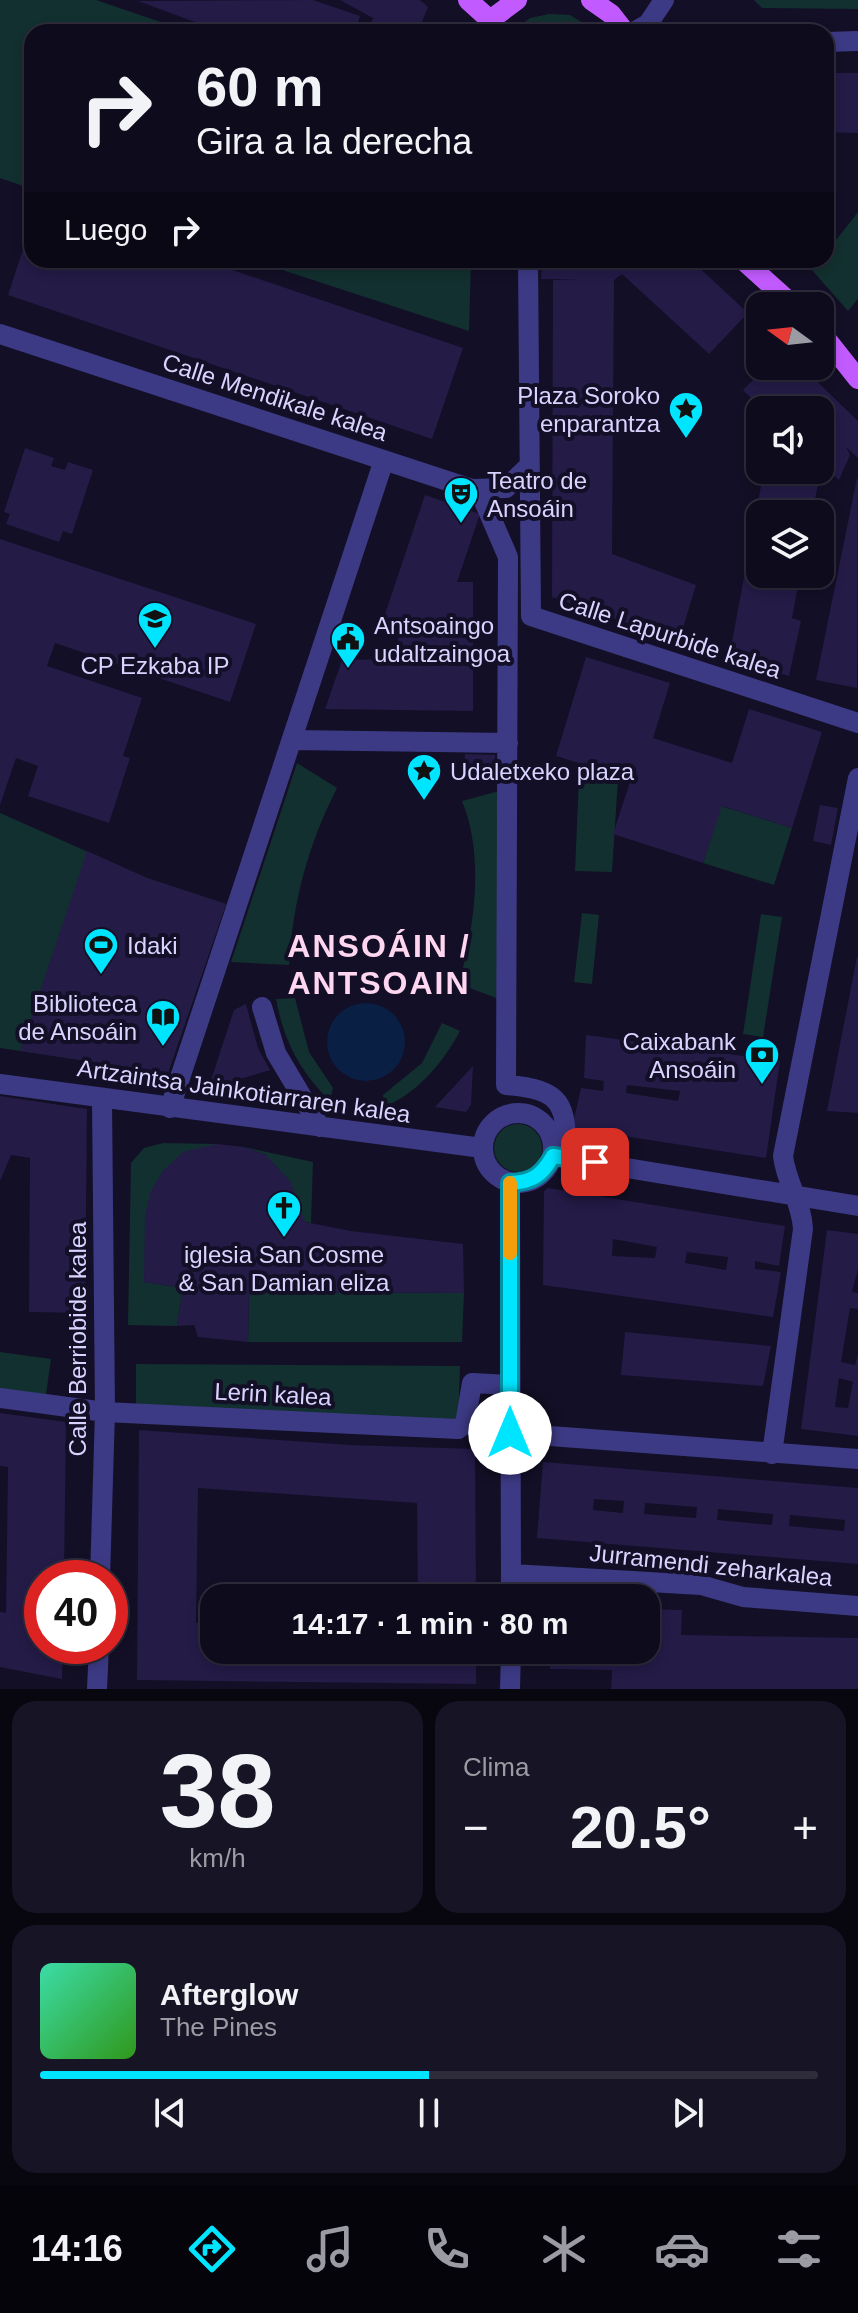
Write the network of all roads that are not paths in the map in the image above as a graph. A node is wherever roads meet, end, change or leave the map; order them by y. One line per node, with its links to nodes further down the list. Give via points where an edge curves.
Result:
1 (468, 0): 5 (main road)
2 (517, 0): 6 (main road)
3 (591, 0): 7 (main road)
4 (664, 0): 8 (street)
5 (485, 24)
6 (488, 24)
7 (619, 24)
8 (648, 24)
9 (858, 41): 10 (street)
10 (834, 42)
11 (528, 268): 18 (street, Calle Lapurbide kalea)
12 (752, 268): 13 (main road)
13 (778, 292)
14 (0, 334): 17 (street, Calle Mendikale kalea)
15 (834, 349): 16 (main road)
16 (858, 379)
17 (384, 460): 19 (street, Calle Mendikale kalea); 21 (street)
18 (528, 467): 19 (street, via 506,488); 20 (street, Calle Lapurbide kalea, via 531,616)
19 (479, 490): 22 (street, via 508,557)
20 (858, 723)
21 (292, 740): 22 (street); 27 (street)
22 (508, 743): 30 (street, via 506,1085 534,1087 562,1107 566,1127)
23 (858, 778): 32 (street, via 783,1156)
24 (262, 1007): 28 (street, via 276,1053)
25 (0, 1084): 26 (street, Artzaintsa Jainkotiarraren kalea)
26 (102, 1099): 27 (street, Artzaintsa Jainkotiarraren kalea); 36 (street, Calle Berriobide kalea)
27 (170, 1108): 28 (street, Artzaintsa Jainkotiarraren kalea)
28 (320, 1127): 29 (street, Artzaintsa Jainkotiarraren kalea)
29 (482, 1148): 30 (street, via 497,1119 513,1112 530,1114 544,1124); 31 (street, via 486,1164)
30 (559, 1157): 31 (street, via 529,1182); 32 (street)
31 (510, 1183): 34 (street)
32 (795, 1197): 33 (street); 38 (street, via 803,1229)
33 (858, 1206)
34 (510, 1385): 36 (street, Lerin kalea, via 472,1383 465,1424 458,1429); 37 (street)
35 (0, 1398): 36 (street, Lerin kalea)
36 (105, 1412): 40 (street, Calle Berriobide kalea)
37 (510, 1433): 38 (street); 41 (street)
38 (772, 1454): 39 (street)
39 (858, 1459)
40 (101, 1560)
41 (512, 1574): 42 (street); 43 (street, Jurramendi zeharkalea, via 701,1585 743,1597)
42 (512, 1584)
43 (858, 1606)
44 (98, 1664): 46 (street)
45 (511, 1664): 47 (street)
46 (97, 1689)
47 (510, 1689)

